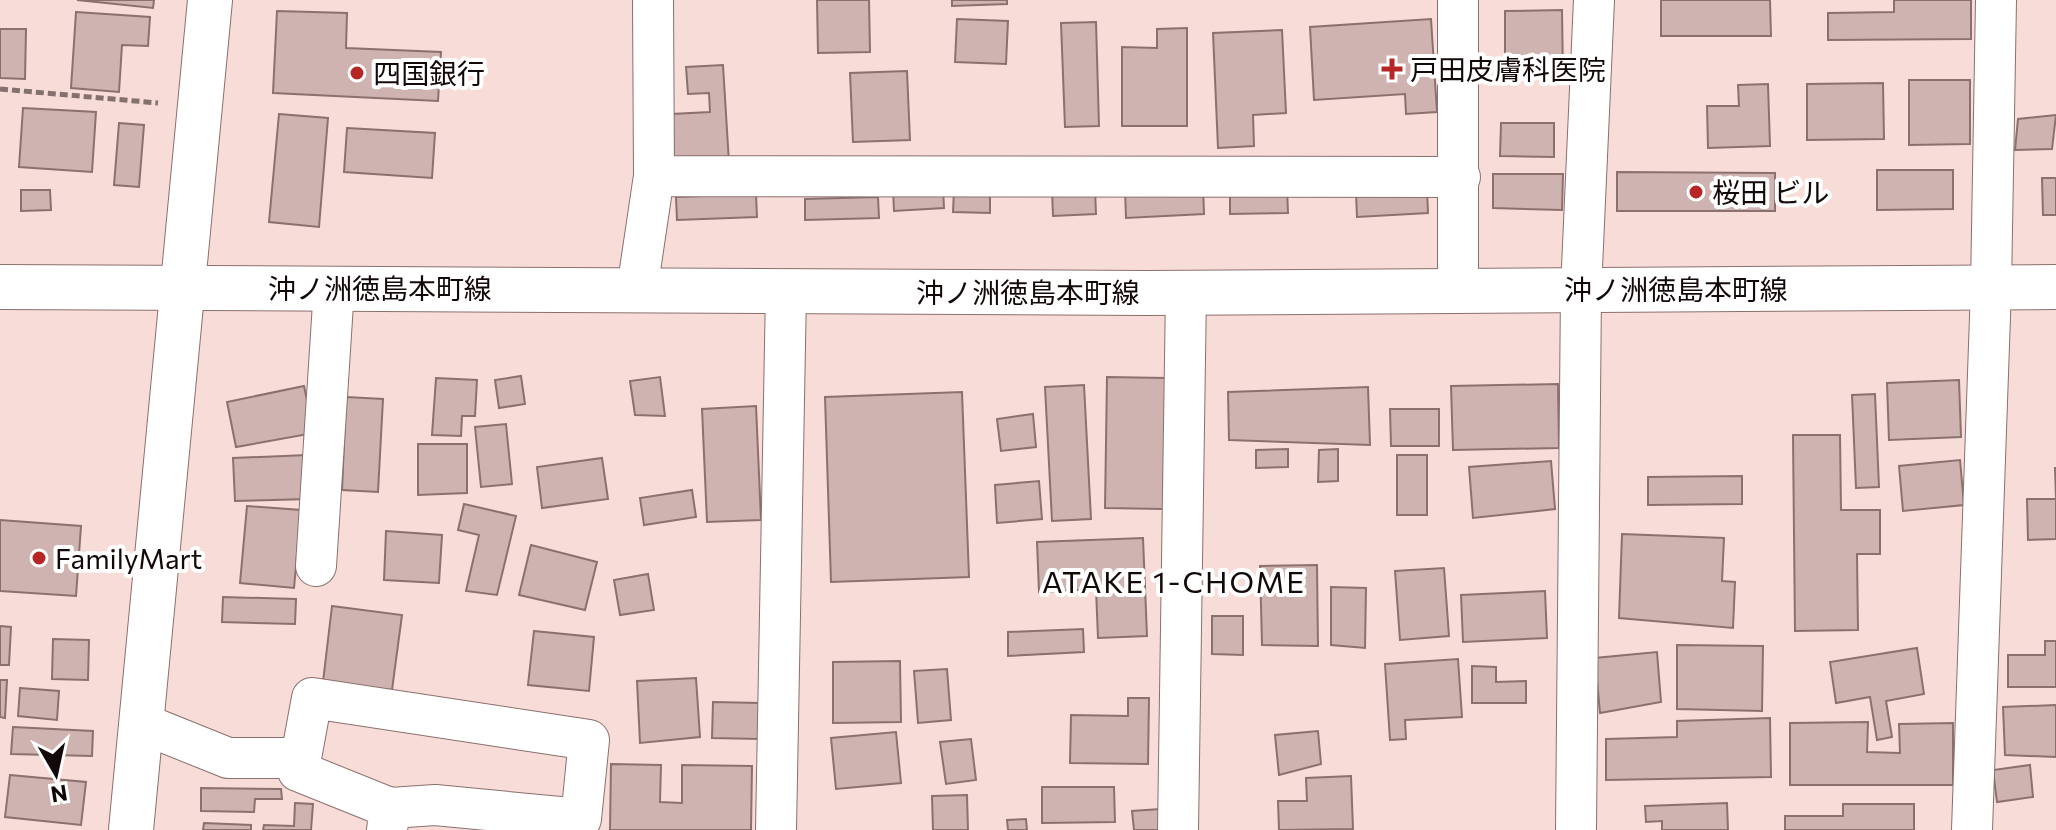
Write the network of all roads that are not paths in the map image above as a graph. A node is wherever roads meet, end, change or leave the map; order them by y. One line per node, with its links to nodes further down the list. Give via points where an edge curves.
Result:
1 (210, 0): 8 (main road)
2 (653, 0): 6 (street)
3 (1458, 0): 7 (street)
4 (1594, 0): 14 (street)
5 (1996, 0): 12 (street)
6 (654, 176): 7 (street); 13 (street)
7 (1460, 177): 16 (street)
8 (183, 286): 9 (main road, 沖ノ洲徳島本町線); 11 (main road, 沖ノ洲徳島本町線); 19 (main road)
9 (0, 287)
10 (2056, 287): 12 (main road, 沖ノ洲徳島本町線)
11 (334, 288): 13 (main road, 沖ノ洲徳島本町線); 18 (street)
12 (1991, 288): 14 (main road, 沖ノ洲徳島本町線); 26 (street)
13 (637, 290): 15 (main road, 沖ノ洲徳島本町線)
14 (1581, 290): 16 (main road, 沖ノ洲徳島本町線); 25 (street)
15 (786, 291): 17 (main road, 沖ノ洲徳島本町線); 23 (street)
16 (1458, 291): 17 (main road, 沖ノ洲徳島本町線)
17 (1186, 292): 24 (street)
18 (316, 566)
19 (141, 723): 20 (street, via 228,758); 22 (main road)
20 (301, 758): 21 (street, via 298,771); 21 (street, via 312,698 589,740 581,819 435,805)
21 (388, 819)
22 (131, 830)
23 (776, 830)
24 (1178, 830)
25 (1576, 830)
26 (1972, 830)

